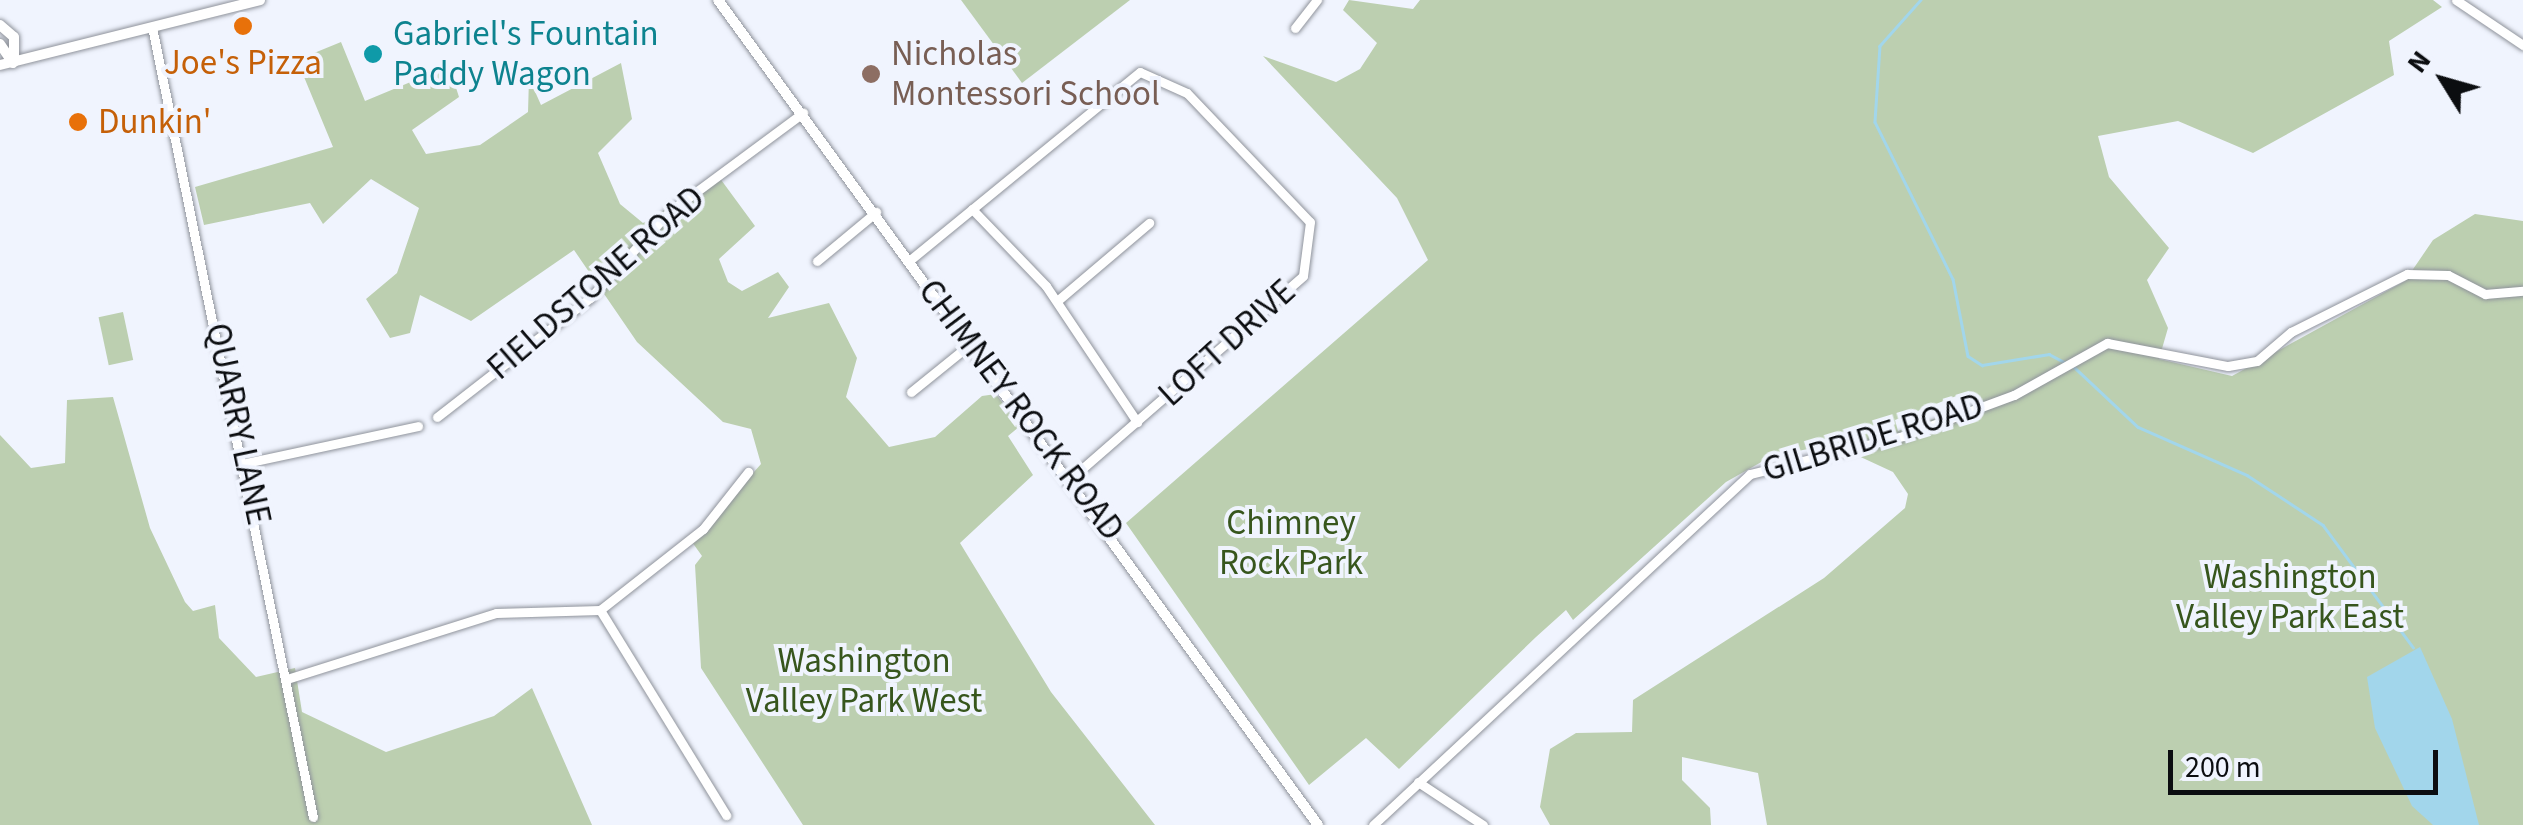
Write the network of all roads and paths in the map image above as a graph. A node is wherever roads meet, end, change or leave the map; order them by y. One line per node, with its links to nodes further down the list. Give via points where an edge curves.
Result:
1 (260, 0): 7 (street)
2 (718, 0): 12 (street, CHIMNEY ROCK ROAD)
3 (1317, 0): 6 (street)
4 (2456, 0): 9 (street)
5 (0, 26): 10 (street, via 14,37)
6 (1295, 28)
7 (153, 32): 10 (street); 25 (street, QUARRY LANE)
8 (0, 44): 10 (street)
9 (2523, 45)
10 (13, 62): 11 (street)
11 (0, 65)
12 (804, 113): 14 (street, CHIMNEY ROCK ROAD); 22 (street, FIELDSTONE ROAD, via 669,212 590,298)
13 (972, 209): 16 (street, LOFT DRIVE); 19 (street); 23 (street, LOFT DRIVE, via 1116,86 1154,71 1293,199 1312,241 1303,276)
14 (876, 211): 16 (street, CHIMNEY ROCK ROAD); 17 (street)
15 (1149, 224): 19 (street)
16 (910, 260): 20 (street, CHIMNEY ROCK ROAD)
17 (817, 261)
18 (2523, 291): 30 (street, GILBRIDE ROAD, via 2485,294 2417,272 2291,332 2258,361 2228,366 2107,343 1903,436 1781,462 1728,487)
19 (1057, 302): 23 (street)
20 (969, 345): 21 (street); 27 (street, CHIMNEY ROCK ROAD)
21 (910, 392)
22 (437, 416)
23 (1137, 422): 27 (street, LOFT DRIVE)
24 (418, 426): 25 (street)
25 (246, 464): 29 (street, QUARRY LANE)
26 (748, 472): 28 (street, via 703,529)
27 (1070, 479): 33 (street, CHIMNEY ROCK ROAD)
28 (600, 610): 29 (street, via 496,613); 31 (street)
29 (290, 678): 32 (street, QUARRY LANE)
30 (1418, 782): 34 (street, GILBRIDE ROAD); 35 (street)
31 (726, 815)
32 (313, 817)
33 (1318, 825)
34 (1373, 825)
35 (1482, 825)

